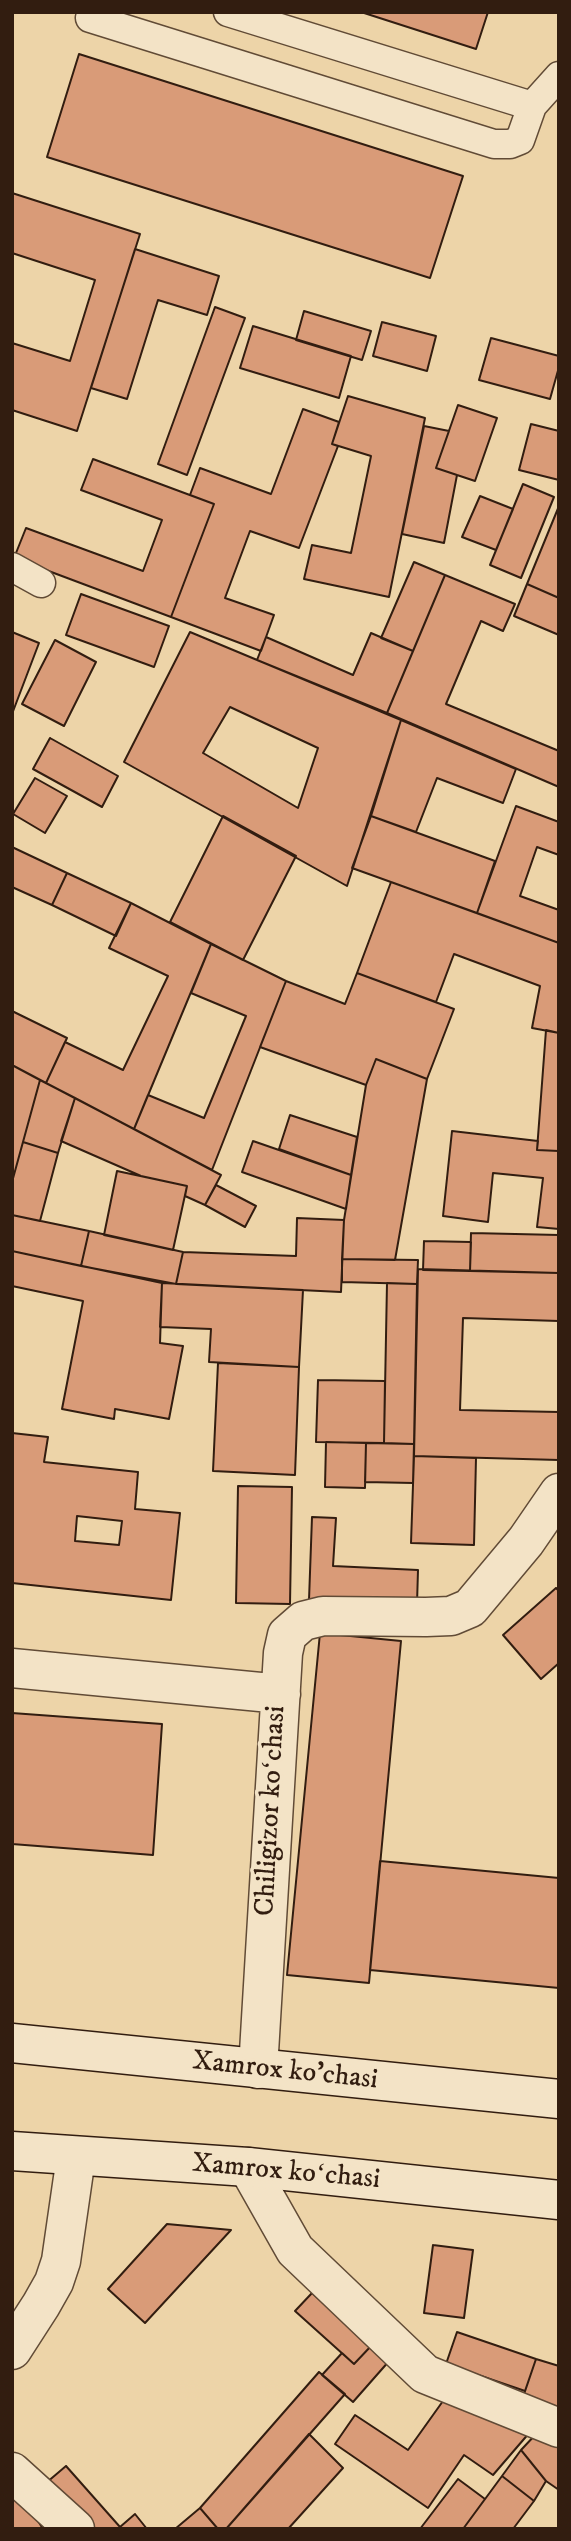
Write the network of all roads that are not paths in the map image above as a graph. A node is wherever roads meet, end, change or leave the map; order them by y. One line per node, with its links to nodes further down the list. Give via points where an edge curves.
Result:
1 (228, 12): 4 (lane)
2 (90, 18): 4 (lane, via 494,144 520,140)
3 (559, 76): 4 (lane)
4 (532, 106)
5 (12, 567): 6 (lane)
6 (41, 583)
7 (559, 1493): 8 (street)
8 (543, 1539): 10 (street, via 470,1608 452,1616 323,1616 303,1621 287,1635)
9 (12, 1668): 10 (street, Chiligizor koʻchasi)
10 (281, 1694): 12 (street, Chiligizor koʻchasi)
11 (12, 2043): 12 (street, Xamrox ko'chasi)
12 (258, 2069): 13 (street, Xamrox ko'chasi)
13 (559, 2099)
14 (12, 2151): 15 (street, Xamrox koʻchasi)
15 (76, 2157): 16 (street, Xamrox koʻchasi); 18 (street, via 57,2272)
16 (248, 2167): 17 (street, Xamrox koʻchasi); 19 (street, via 295,2250 425,2374)
17 (559, 2200)
18 (12, 2350)
19 (559, 2428)
20 (12, 2472): 21 (street)
21 (75, 2529)

